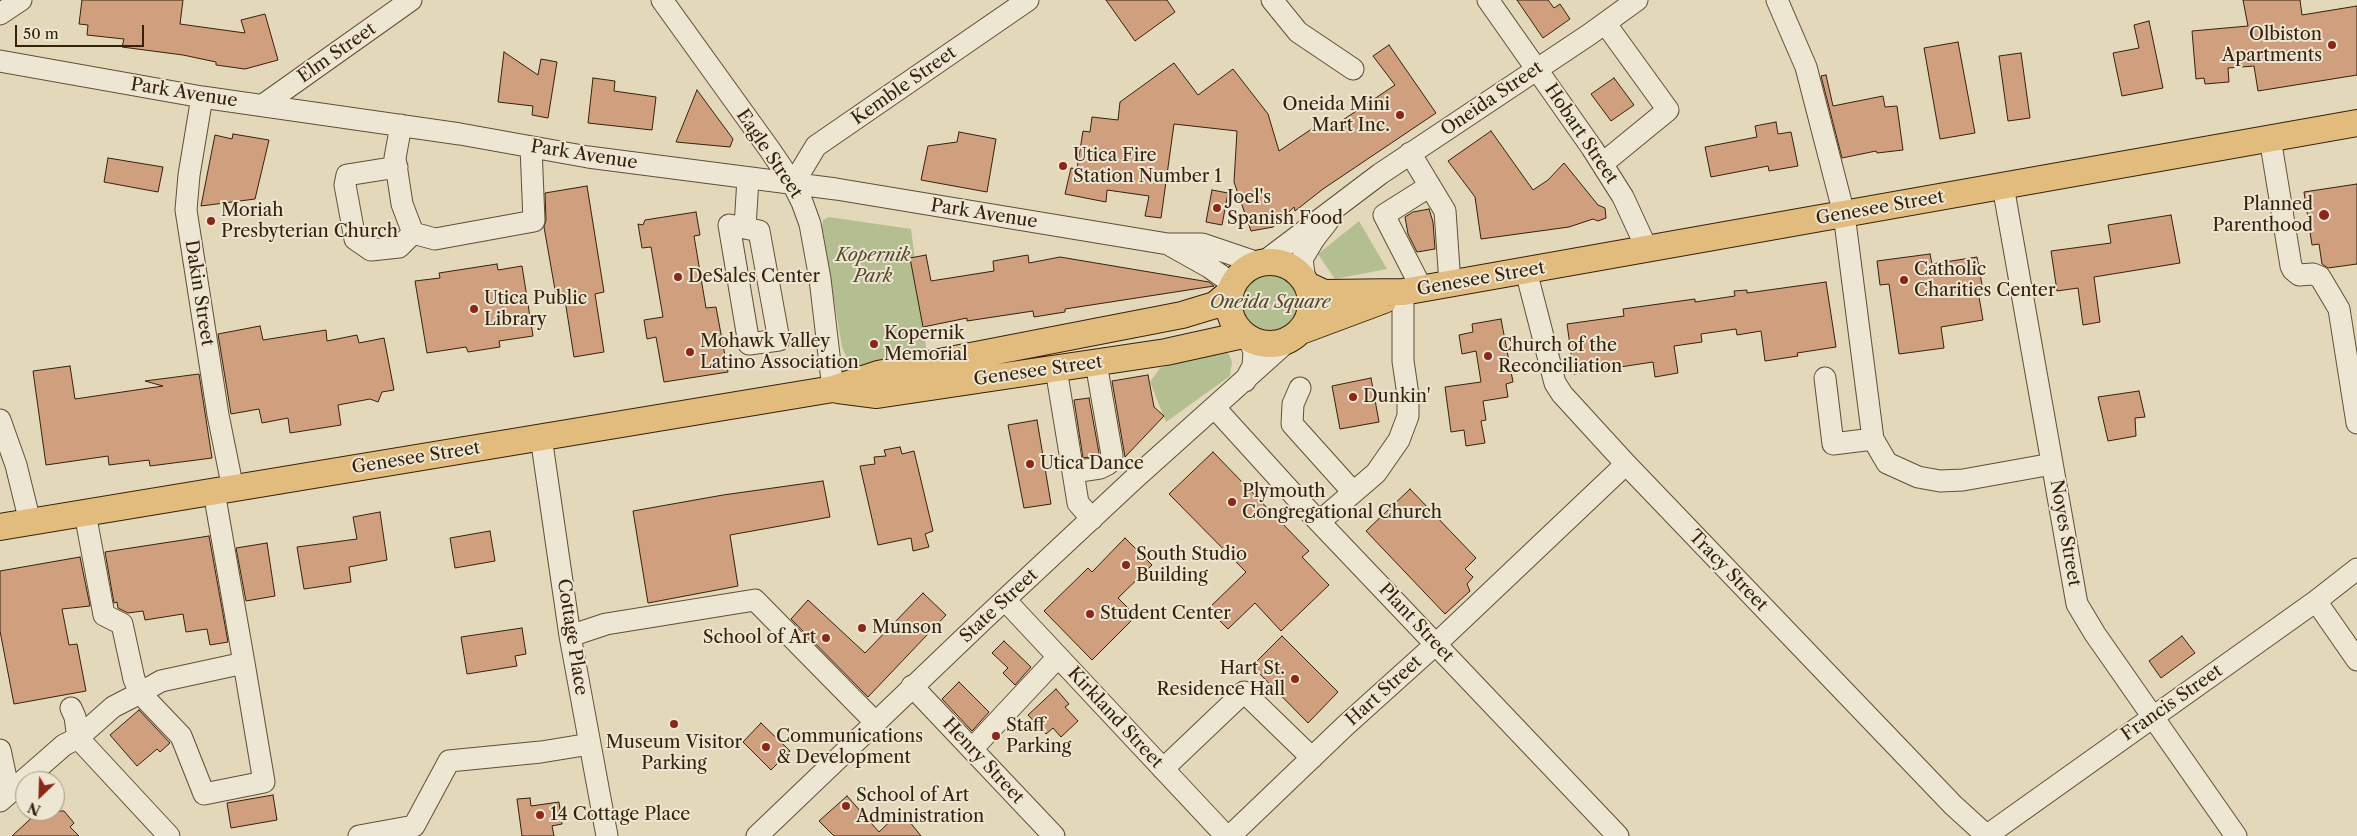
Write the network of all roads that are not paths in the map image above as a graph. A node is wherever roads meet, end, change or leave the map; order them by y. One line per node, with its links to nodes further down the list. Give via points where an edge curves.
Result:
1 (21, 0): 10 (street)
2 (411, 0): 15 (street, Elm Street)
3 (662, 0): 24 (street, Eagle Street)
4 (1028, 0): 24 (street, Kemble Street, via 816,146)
5 (1272, 0): 12 (street, via 1298,32)
6 (1488, 0): 13 (street, Hobart Street)
7 (1636, 0): 9 (street, Oneida Street)
8 (1777, 0): 28 (street, via 1806,67)
9 (1610, 12): 13 (street, Oneida Street); 21 (street, via 1668,110)
10 (0, 14)
11 (0, 62): 14 (street, Park Avenue)
12 (1353, 69)
13 (1536, 70): 20 (street, Oneida Street); 21 (street, Hobart Street)
14 (202, 97): 15 (street, Park Avenue); 55 (street, Dakin Street, via 188,176 186,210 218,415)
15 (263, 105): 17 (street, Park Avenue)
16 (2357, 123): 18 (main road, Genesee Street)
17 (401, 125): 19 (street, Park Avenue); 22 (street, via 395,158)
18 (2270, 138): 26 (main road, Genesee Street); 49 (street, via 2293,270 2299,275 2320,277 2339,309)
19 (531, 147): 23 (street, Park Avenue); 30 (street, via 534,221 436,239)
20 (1410, 154): 25 (street); 27 (street, Oneida Street)
21 (1602, 164): 32 (street, Hobart Street, via 1624,197)
22 (397, 167): 30 (street, via 402,204); 30 (street, via 347,175 345,185 355,239 371,250 399,247)
23 (748, 178): 24 (street, Park Avenue); 29 (street)
24 (793, 184): 31 (street, Park Avenue); 46 (street, Eagle Street, via 810,224 820,279)
25 (1430, 186): 36 (street, via 1445,211); 38 (street, via 1384,215)
26 (2003, 186): 28 (main road, Genesee Street); 53 (street, Noyes Street)
27 (1347, 198): 33 (street, Oneida Street); 35 (street, Oneida Street, via 1302,259)
28 (1844, 214): 32 (main road, Genesee Street); 51 (street)
29 (745, 228): 29 (street, via 729,225 748,344 779,340 759,231)
30 (413, 233)
31 (1168, 244): 33 (street, Park Avenue, via 1202,244); 37 (street, Park Avenue, via 1210,266)
32 (1647, 249): 34 (main road, Genesee Street)
33 (1262, 262): 35 (main road, via 1288,265); 37 (main road, via 1248,267)
34 (1526, 271): 36 (main road, Genesee Street); 52 (street, Tracy Street, via 1555,383)
35 (1306, 283): 38 (main road, Genesee Street, via 1324,293); 39 (main road, via 1311,309 1308,321)
36 (1450, 284): 38 (main road, Genesee Street)
37 (1231, 288): 40 (main road, via 1230,316); 46 (main road, Genesee Street, via 1215,304 1182,314 878,374)
38 (1413, 291): 39 (main road, Genesee Street); 56 (street, via 1403,361 1408,416 1399,440 1382,464)
39 (1295, 336): 40 (main road, via 1276,344 1261,344); 44 (street, State Street)
40 (1246, 337): 41 (main road, Genesee Street); 44 (street, State Street, via 1254,352 1253,366)
41 (1096, 363): 42 (main road, Genesee Street); 54 (street, via 1112,455 1108,464 1100,468)
42 (1056, 369): 46 (main road, Genesee Street, via 877,395); 54 (street)
43 (1825, 378): 51 (street, via 1833,444)
44 (1245, 381): 47 (street, State Street)
45 (1300, 388): 56 (street, via 1293,404 1292,424)
46 (832, 389): 50 (main road, Genesee Street)
47 (1215, 408): 58 (street, State Street); 60 (street, Plant Street)
48 (0, 420): 59 (street, via 16,464)
49 (2357, 423)
50 (541, 437): 55 (main road, Genesee Street); 65 (street, Cottage Place)
51 (1873, 439): 53 (street, via 1887,463 1918,477 1940,481)
52 (1626, 464): 66 (street, Hart Street); 90 (street, Tracy Street, via 1953,805)
53 (2052, 464): 73 (street, Noyes Street, via 2077,604)
54 (1073, 472): 58 (street, via 1078,503)
55 (223, 490): 57 (main road, Genesee Street); 69 (street, Dakin Street)
56 (1353, 492): 60 (street)
57 (85, 513): 59 (main road, Genesee Street); 71 (street, via 104,615 122,624)
58 (1092, 519): 63 (street, State Street)
59 (30, 522): 61 (main road, Genesee Street)
60 (1319, 522): 66 (street, Plant Street)
61 (0, 527)
62 (2357, 569): 64 (street, Francis Street)
63 (1005, 600): 67 (street, Kirkland Street); 70 (street, State Street)
64 (2316, 601): 68 (street); 73 (street, Francis Street)
65 (570, 636): 74 (street, via 606,624 755,600); 76 (street, Cottage Place)
66 (1436, 644): 79 (street, Hart Street); 89 (street, Plant Street)
67 (1058, 657): 77 (street); 80 (street, Kirkland Street)
68 (2357, 660)
69 (244, 663): 71 (street, via 161,681); 71 (street, Dakin Street, via 264,782 204,794 181,736)
70 (912, 686): 74 (street, State Street); 77 (street, Henry Street)
71 (140, 693): 75 (street, via 113,707)
72 (71, 708): 75 (street)
73 (2153, 716): 90 (street, Francis Street); 91 (street, Noyes Street)
74 (875, 722): 82 (street, State Street)
75 (78, 738): 81 (street, via 64,745); 83 (street)
76 (590, 744): 84 (street, via 449,761 414,826); 85 (street, Cottage Place)
77 (972, 749): 86 (street, Henry Street)
78 (0, 750): 81 (street)
79 (1312, 758): 80 (street, via 1244,692); 88 (street, Hart Street)
80 (1163, 769): 87 (street, Kirkland Street)
81 (4, 796)
82 (769, 832)
83 (170, 836)
84 (359, 836)
85 (607, 836)
86 (1054, 836)
87 (1226, 836)
88 (1230, 836)
89 (1618, 836)
90 (1987, 836)
91 (2236, 836)

